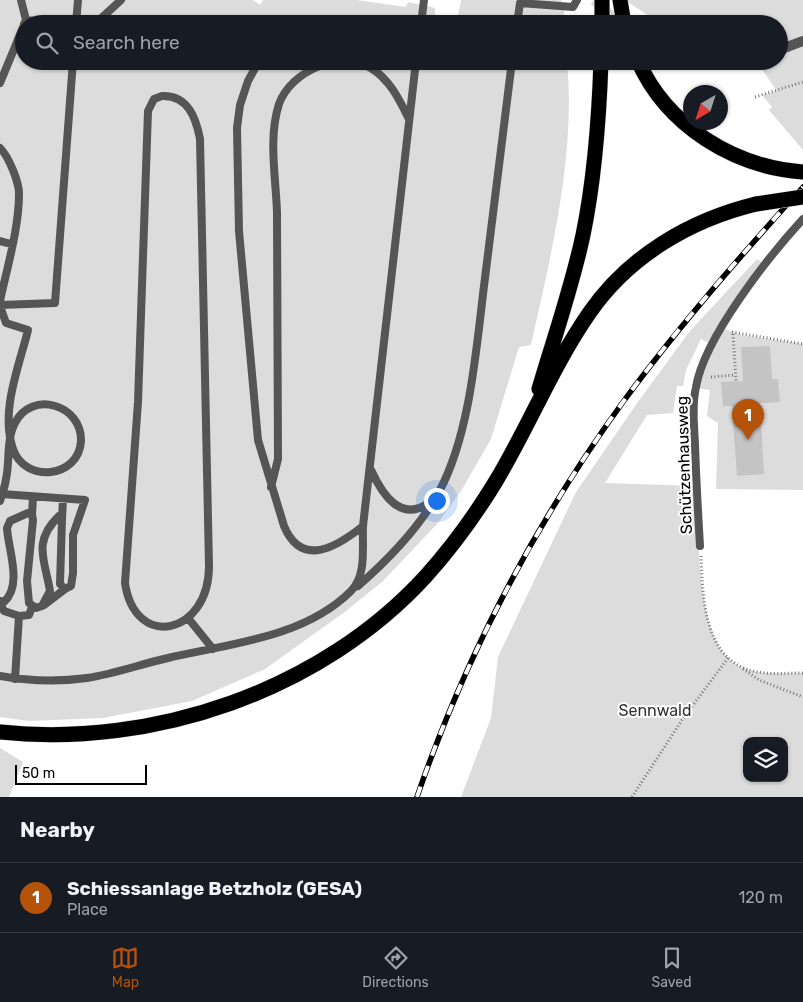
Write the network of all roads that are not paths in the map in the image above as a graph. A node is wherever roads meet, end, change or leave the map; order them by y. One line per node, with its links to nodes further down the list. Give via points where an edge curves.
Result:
1 (21, 0): 8 (lane)
2 (78, 0): 9 (lane)
3 (120, 0): 10 (lane)
4 (424, 0): 11 (lane)
5 (577, 0): 12 (lane, via 573,7 520,3)
6 (602, 0): 13 (highway)
7 (620, 0): 14 (highway)
8 (24, 15)
9 (77, 15)
10 (104, 15)
11 (422, 15)
12 (518, 15)
13 (602, 15)
14 (622, 15)
15 (803, 41): 17 (street)
16 (15, 47): 26 (lane)
17 (788, 47)
18 (72, 70): 34 (lane, via 55,303)
19 (254, 70): 38 (lane, via 240,105 237,128 238,231 258,440)
20 (311, 70): 38 (lane, via 302,74 280,103 274,131 278,460)
21 (370, 70): 27 (lane, via 396,92)
22 (414, 70): 27 (lane)
23 (511, 70): 39 (lane, via 472,383 457,443)
24 (601, 70): 35 (highway, via 598,144 583,236 570,290)
25 (643, 70): 29 (highway, via 661,99 704,138 750,162)
26 (0, 83)
27 (410, 120): 37 (lane)
28 (0, 148): 33 (lane, via 19,192)
29 (796, 171)
30 (803, 197): 35 (highway, bridge, via 756,204 722,214 657,247 620,277 589,313)
31 (803, 219): 46 (lane, Schützenhausweg, via 754,278 702,367 694,398)
32 (0, 241): 33 (lane)
33 (11, 244): 34 (lane)
34 (0, 304): 36 (lane, via 6,323 28,330 15,373)
35 (530, 416): 57 (highway, via 474,514 425,577 368,627 316,663 225,705 143,727 70,735)
36 (11, 438): 36 (lane, via 21,462 28,468 45,473 69,464 81,442 74,418 62,408 47,404 25,411 15,423); 41 (lane)
37 (370, 468): 39 (lane, via 382,493 402,508 421,507); 45 (lane)
38 (271, 487): 45 (lane, via 286,530 294,541 306,548 321,551 331,548)
39 (439, 492): 48 (lane, via 404,541)
40 (33, 496): 41 (lane); 42 (lane); 43 (lane)
41 (1, 498)
42 (64, 499): 44 (lane); 47 (lane, via 85,500 73,535 73,583)
43 (32, 515): 49 (lane, via 21,515 7,528 14,579 9,598); 51 (lane, via 27,590)
44 (62, 519): 47 (lane, via 59,578); 50 (lane, via 59,516 54,521 42,540 43,563 50,592)
45 (363, 526): 48 (lane, via 361,573)
46 (700, 546)
47 (65, 589): 50 (lane)
48 (350, 592): 54 (lane, via 293,626)
49 (0, 602): 52 (lane, via 4,611)
50 (42, 606): 51 (lane)
51 (32, 607): 52 (lane, via 29,615)
52 (19, 616): 56 (lane)
53 (188, 618): 53 (lane, via 165,626 146,621 132,607 125,583 139,392 148,112 154,99 162,96 180,99 189,108 196,119 200,139 209,576 202,603); 54 (lane)
54 (213, 648): 56 (lane, via 87,678)
55 (0, 676): 56 (lane)
56 (15, 678)
57 (0, 732)

